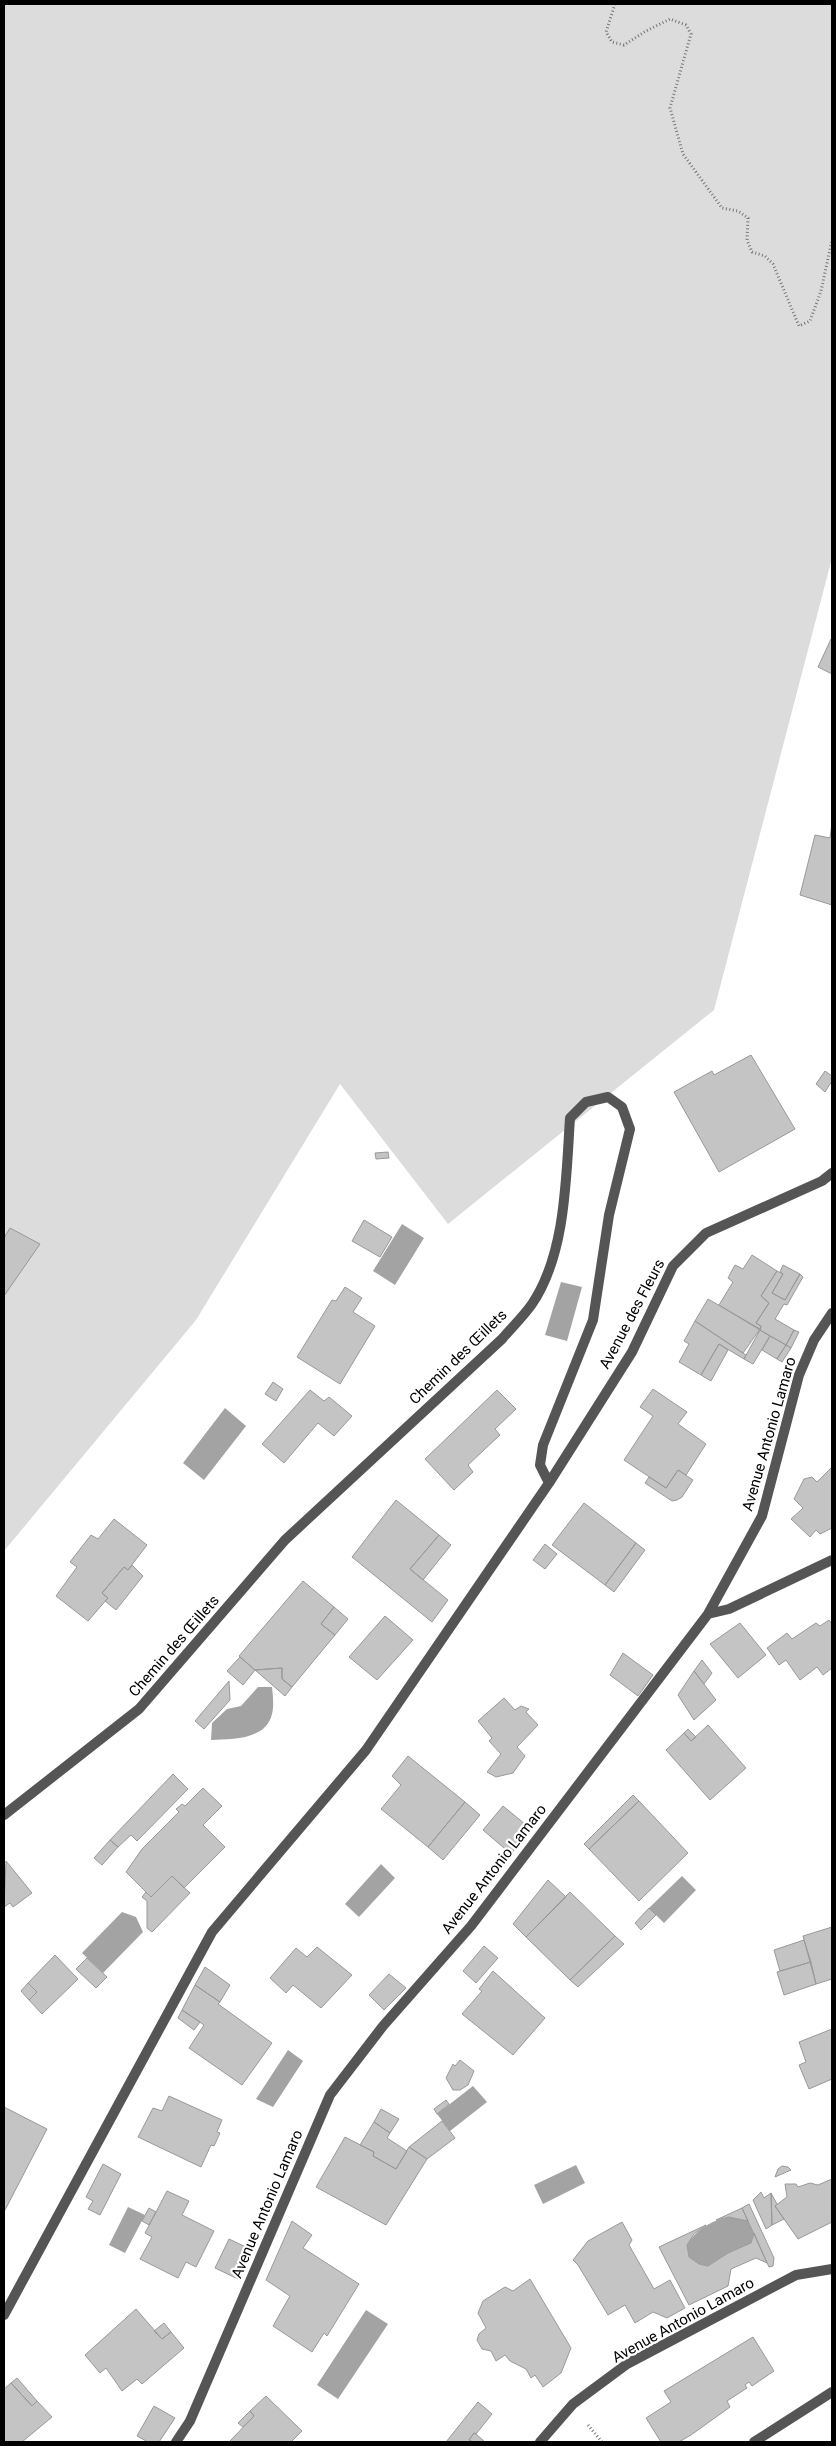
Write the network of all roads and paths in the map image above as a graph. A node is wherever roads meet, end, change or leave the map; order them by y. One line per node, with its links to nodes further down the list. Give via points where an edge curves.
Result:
1 (615, 4): 2 (path, via 606,32 612,42 624,45 670,19 686,25 691,34 670,108 683,154 722,208 748,218 747,240 752,252 765,256 773,264 799,326 810,321 821,291)
2 (832, 240)
3 (832, 1173): 5 (street, Avenue des Fleurs, via 822,1181 706,1233 672,1266 632,1352)
4 (832, 1313): 7 (street, Avenue Antonio Lamaro, via 814,1340 799,1375 762,1516)
5 (549, 1483): 8 (street, Chemin des Œillets, via 540,1465 543,1445 593,1320 609,1215 630,1129 622,1107 608,1097 586,1102 570,1118 565,1196 551,1266 532,1304 502,1339 285,1540 139,1709); 10 (street, Avenue des Fleurs, via 366,1750 212,1932)
6 (832, 1560): 7 (street, via 729,1609)
7 (708, 1614): 12 (street, Avenue Antonio Lamaro, via 471,1926 383,2026 330,2095 190,2421)
8 (4, 1815)
9 (832, 2269): 13 (street, Avenue Antonio Lamaro, via 796,2275 627,2364 573,2404)
10 (4, 2315)
11 (832, 2392): 14 (street)
12 (176, 2442)
13 (540, 2442)
14 (754, 2442)

